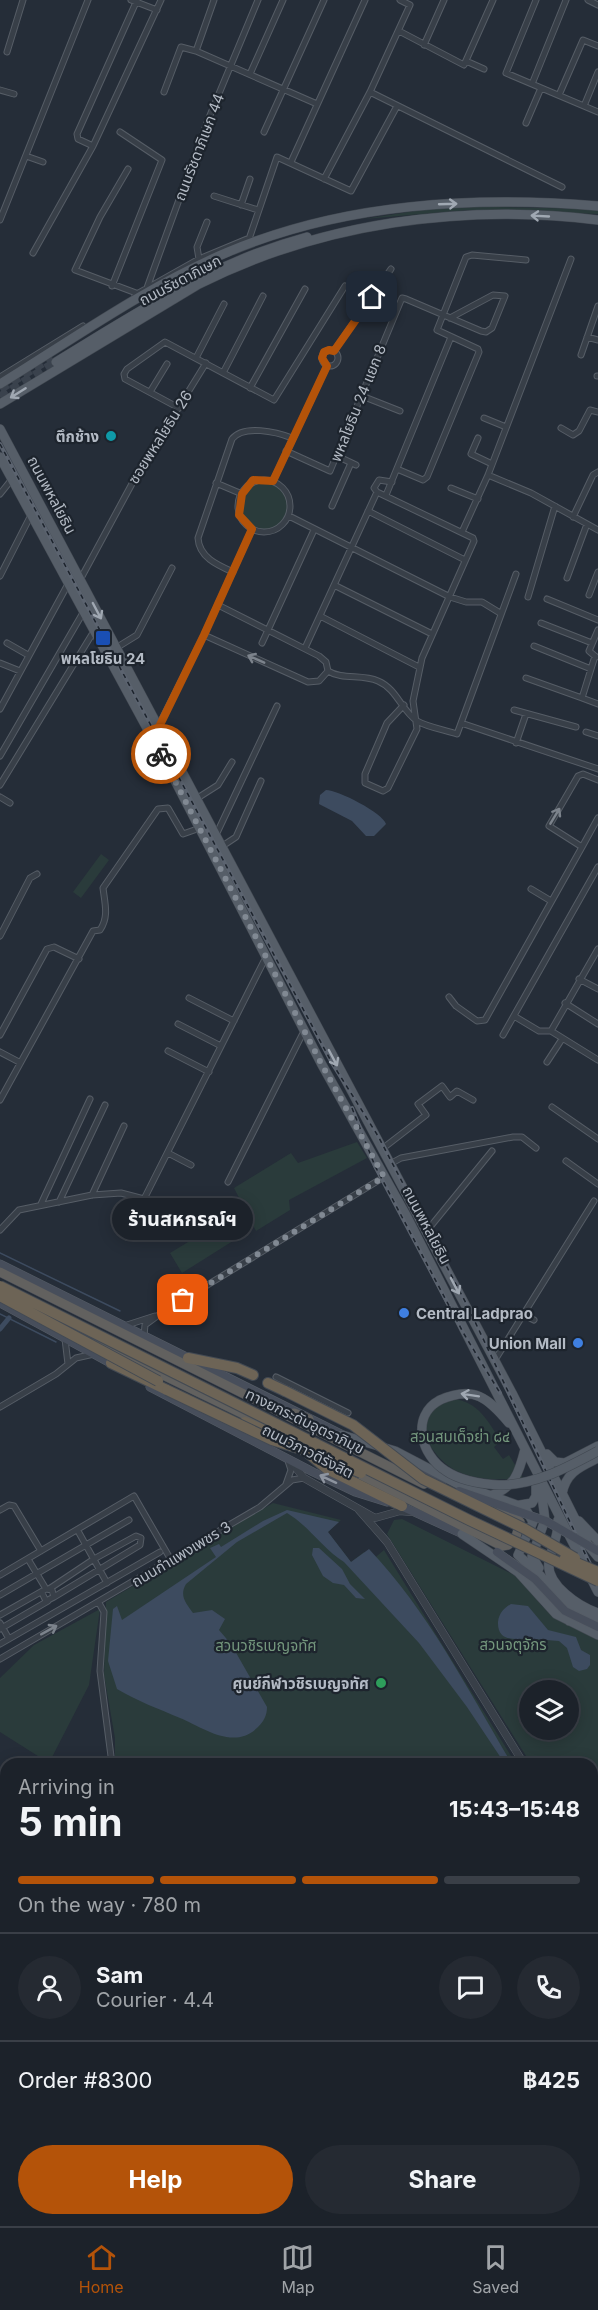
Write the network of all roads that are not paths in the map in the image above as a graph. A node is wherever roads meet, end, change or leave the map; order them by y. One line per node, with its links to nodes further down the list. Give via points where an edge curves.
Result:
1 (23, 0): 22 (street)
2 (88, 0): 44 (street)
3 (161, 0): 17 (street)
4 (214, 0): 21 (street)
5 (258, 0): 24 (street, ถนนรัชดาภิเษก 44)
6 (283, 0): 27 (street)
7 (324, 0): 29 (street)
8 (365, 0): 36 (street)
9 (400, 0): 18 (street, via 410,5)
10 (444, 0): 19 (street)
11 (493, 0): 23 (street)
12 (536, 0): 28 (street, via 506,73)
13 (566, 0): 28 (street)
14 (588, 0): 16 (street)
15 (135, 1): 17 (street); 43 (street, via 77,134 78,139)
16 (598, 5)
17 (157, 10): 43 (street)
18 (399, 31): 19 (street); 33 (street)
19 (424, 45): 23 (street, via 462,65)
20 (598, 46): 35 (street, via 584,39)
21 (196, 51): 24 (street); 32 (street, via 181,47)
22 (6, 52)
23 (466, 61): 25 (street)
24 (231, 66): 27 (street); 68 (street, ถนนรัชดาภิเษก 44)
25 (484, 69)
26 (598, 72): 38 (street)
27 (250, 74): 29 (street)
28 (532, 84): 30 (street)
29 (284, 88): 36 (street); 42 (street)
30 (541, 88): 35 (street); 40 (street)
31 (0, 90): 34 (street)
32 (164, 92)
33 (370, 92): 37 (street); 48 (street)
34 (14, 94)
35 (558, 95): 38 (street)
36 (317, 104): 46 (street)
37 (397, 105): 48 (street, via 351,191); 50 (street)
38 (584, 106): 39 (street)
39 (598, 112)
40 (526, 123)
41 (120, 132): 65 (street, via 162,160)
42 (264, 132)
43 (93, 146): 60 (street)
44 (26, 156): 45 (street); 56 (street)
45 (43, 162)
46 (291, 162): 48 (street); 55 (street, via 277,157)
47 (129, 169): 65 (street, via 75,267 77,272)
48 (324, 178)
49 (250, 179): 52 (street)
50 (562, 187)
51 (214, 196): 52 (street)
52 (241, 205): 55 (street)
53 (598, 206): 54 (main road, ถนนรัชดาภิเษก, one-way to 53, via 495,202)
54 (390, 209): 59 (main road, ถนนรัชดาภิเษก, via 322,221); 80 (main road, ถนนรัชดาภิเษก, via 294,234 231,256 165,289)
55 (258, 210): 59 (street)
56 (0, 220)
57 (598, 220): 80 (main road, ถนนรัชดาภิเษก, one-way to 80, via 487,215 393,222 314,241 233,268)
58 (207, 222): 61 (street, via 197,247)
59 (248, 241): 61 (street); 68 (main road, ถนนรัชดาภิเษก)
60 (33, 253)
61 (199, 259): 68 (street)
62 (571, 259): 95 (street)
63 (526, 260): 72 (street, via 468,255)
64 (391, 269): 77 (street)
65 (112, 286): 68 (street)
66 (345, 286): 87 (street, via 274,400)
67 (305, 288): 87 (street)
68 (142, 293): 80 (main road, ถนนรัชดาภิเษก); 85 (street)
69 (263, 296): 84 (street)
70 (224, 304): 79 (street)
71 (598, 306): 75 (street)
72 (442, 315): 73 (street, พหลโยธิน 24 แยก 8); 74 (street, via 437,330); 89 (street, พหลโยธิน 24 แยก 8, via 402,298)
73 (450, 318): 73 (street, พหลโยธิน 24 แยก 8, via 498,294 505,297 489,331)
74 (452, 337): 105 (street); 105 (street, via 478,349 427,477 423,480)
75 (587, 337): 76 (street); 78 (street)
76 (598, 340)
77 (334, 351): 83 (street, via 337,359); 83 (street, via 322,355)
78 (581, 355)
79 (196, 358): 81 (street); 88 (street, via 165,342 132,364 124,374 126,379)
80 (55, 359): 86 (main road, ถนนรัชดาภิเษก); 90 (main road, ถนนรัชดาภิเษก, one-way to 90)
81 (206, 363): 84 (street); 91 (street, ซอยพหลโยธิน 26)
82 (167, 364): 88 (street)
83 (327, 366): 98 (street)
84 (223, 373): 87 (street)
85 (0, 377)
86 (0, 384)
87 (250, 388)
88 (150, 392): 91 (street)
89 (362, 396): 92 (street); 102 (street, พหลโยธิน 24 แยก 8)
90 (0, 404)
91 (178, 408): 137 (street, ซอยพหลโยธิน 26)
92 (400, 411)
93 (598, 412): 96 (street, via 590,410 576,434)
94 (484, 418): 95 (street)
95 (506, 427): 104 (street)
96 (561, 428)
97 (1, 435): 129 (main road, ถนนพหลโยธิน); 137 (main road, ถนนพหลโยธิน)
98 (292, 438): 101 (street); 111 (street, via 258,431 239,432 232,439)
99 (478, 438): 104 (street, via 471,454)
100 (0, 447): 129 (main road, ถนนพหลโยธิน)
101 (286, 451): 102 (street, พหลโยธิน 24 แยก 8, via 328,471); 109 (street)
102 (337, 456): 118 (street, via 353,464)
103 (0, 457): 108 (main road, ถนนพหลโยธิน)
104 (492, 464): 107 (street)
105 (398, 469): 110 (street)
106 (598, 472): 123 (street)
107 (488, 475): 117 (street); 119 (street)
108 (12, 479): 114 (street); 121 (main road, ถนนพหลโยธิน)
109 (273, 481): 115 (street, via 253,480); 122 (street, via 288,496)
110 (392, 482): 113 (street, via 379,480 374,488); 116 (street)
111 (216, 483): 115 (street); 133 (street, via 199,543 208,558)
112 (451, 488): 117 (street)
113 (378, 492): 116 (street); 120 (street)
114 (0, 494)
115 (242, 494): 125 (street, via 239,515)
116 (386, 495): 128 (street)
117 (478, 499): 128 (street)
118 (332, 506)
119 (555, 506): 123 (street); 143 (street)
120 (368, 511): 130 (street); 131 (street)
121 (32, 514): 136 (street); 140 (main road, ถนนพหลโยธิน)
122 (289, 516): 125 (street, via 274,530); 126 (street)
123 (573, 516): 124 (street)
124 (587, 524): 127 (street); 138 (street)
125 (252, 529): 133 (street)
126 (314, 530): 130 (street); 151 (street)
127 (598, 530)
128 (462, 532): 131 (street, via 474,539)
129 (56, 547): 137 (main road, ถนนพหลโยธิน); 140 (main road, ถนนพหลโยธิน)
130 (351, 549): 139 (street); 142 (street)
131 (465, 560): 142 (street)
132 (172, 568): 160 (street, via 137,635)
133 (233, 572): 145 (street)
134 (598, 572): 141 (street)
135 (516, 574): 147 (street)
136 (0, 576)
137 (78, 578): 160 (main road, ถนนพหลโยธิน, one-way to 160)
138 (567, 578)
139 (334, 585): 148 (street); 154 (street)
140 (70, 587): 146 (main road, ถนนพหลโยธิน); 162 (street)
141 (589, 595)
142 (450, 597): 147 (street, via 482,602); 154 (street)
143 (528, 597)
144 (547, 599): 149 (street)
145 (218, 605): 151 (street); 155 (street)
146 (84, 611): 153 (main road, ถนนพหลโยธิน); 185 (street)
147 (500, 613): 179 (street)
148 (320, 616): 161 (street); 165 (street)
149 (598, 620)
150 (541, 623): 158 (street)
151 (268, 630): 157 (street); 161 (street)
152 (598, 630): 158 (street)
153 (94, 631): 181 (main road, ถนนพหลโยธิน); 191 (street)
154 (432, 634): 165 (street)
155 (204, 635): 168 (street, one-way to 155, via 319,681 308,682); 181 (street)
156 (7, 643): 162 (street)
157 (262, 643)
158 (592, 643): 163 (street, via 589,653)
159 (534, 646): 166 (street)
160 (116, 648): 181 (main road, ถนนพหลโยธิน)
161 (305, 648): 168 (street, via 324,659)
162 (28, 655): 167 (street)
163 (596, 657): 166 (street)
164 (0, 663): 167 (street)
165 (419, 667): 178 (street, via 413,700)
166 (591, 669): 170 (street)
167 (20, 671): 171 (street)
168 (328, 671): 173 (street, via 377,680 389,687)
169 (526, 678): 170 (street)
170 (582, 698): 172 (street)
171 (2, 699): 175 (street)
172 (598, 704)
173 (404, 705): 178 (street); 178 (street, via 383,730 365,783 383,791 388,788 416,733)
174 (277, 706): 197 (street)
175 (0, 709)
176 (514, 710): 177 (street)
177 (526, 714): 180 (street); 184 (street)
178 (417, 720): 179 (street, via 457,734)
179 (461, 723): 184 (street)
180 (576, 727)
181 (151, 729): 193 (main road, ถนนพหลโยธิน); 196 (main road, ถนนพหลโยธิน)
182 (586, 732): 183 (street)
183 (598, 736)
184 (516, 743): 187 (street)
185 (0, 756)
186 (232, 762): 193 (street, via 218,784)
187 (595, 768): 188 (street)
188 (590, 777): 189 (street); 199 (street, one-way to 188, via 549,826 578,776)
189 (598, 780)
190 (261, 781): 198 (street, via 236,837)
191 (0, 785)
192 (0, 797): 194 (street)
193 (196, 799): 197 (main road, ถนนพหลโยธิน)
194 (10, 803)
195 (598, 818): 199 (street)
196 (200, 828): 206 (main road, ถนนพหลโยธิน); 207 (street, via 183,834 168,808 158,809 103,888 107,917)
197 (215, 837): 198 (main road, ถนนพหลโยธิน)
198 (221, 847): 212 (main road, ถนนพหลโยธิน)
199 (582, 847): 203 (street)
200 (598, 867): 215 (street)
201 (38, 874): 204 (street, via 30,878)
202 (531, 889): 203 (street)
203 (551, 901): 210 (street, via 485,1020 477,1021)
204 (0, 936)
205 (598, 949): 208 (street)
206 (266, 957): 214 (main road, ถนนพหลโยธิน); 216 (street)
207 (79, 959): 221 (street, via 54,947 47,949); 230 (street)
208 (579, 978): 209 (street); 213 (street)
209 (598, 989)
210 (449, 997)
211 (189, 998): 216 (street)
212 (302, 1001): 214 (main road); 223 (main road, ถนนพหลโยธิน)
213 (565, 1003): 218 (street); 220 (street)
214 (293, 1006): 219 (main road, ถนนพหลโยธิน)
215 (514, 1016): 220 (street, via 539,1031); 222 (street)
216 (234, 1021): 226 (street)
217 (178, 1023): 226 (street)
218 (598, 1024)
219 (304, 1030): 225 (main road, ถนนพหลโยธิน); 248 (street)
220 (550, 1031): 224 (street)
221 (0, 1035)
222 (503, 1035)
223 (321, 1037): 225 (main road); 241 (main road, ถนนพหลโยธิน, one-way to 241)
224 (562, 1039): 229 (street); 231 (street)
225 (311, 1043): 247 (main road, ถนนพหลโยธิน)
226 (221, 1046): 232 (street)
227 (168, 1051): 232 (street)
228 (0, 1053): 230 (street)
229 (598, 1060)
230 (19, 1062): 234 (street)
231 (547, 1062)
232 (208, 1072): 243 (street)
233 (90, 1099): 254 (street)
234 (0, 1100)
235 (473, 1100): 241 (street, via 457,1091 450,1097 442,1086 418,1104 426,1115)
236 (105, 1105): 253 (street)
237 (552, 1107): 239 (street)
238 (124, 1126): 250 (street)
239 (598, 1139)
240 (536, 1148): 245 (street, via 522,1137 513,1137 401,1158)
241 (382, 1149): 245 (main road, ถนนพหลโยธิน)
242 (492, 1151): 256 (street)
243 (168, 1153): 246 (street); 251 (street)
244 (566, 1161): 249 (street)
245 (390, 1164): 256 (main road, ถนนพหลโยธิน)
246 (191, 1165)
247 (384, 1177): 264 (street); 283 (main road, ถนนพหลโยธิน)
248 (228, 1182)
249 (598, 1184)
250 (92, 1196): 251 (street, via 121,1193); 253 (street)
251 (144, 1199): 257 (street, via 159,1206 165,1214)
252 (594, 1201): 266 (street)
253 (59, 1202): 254 (street)
254 (41, 1204): 255 (street, via 14,1213)
255 (0, 1230)
256 (426, 1232): 274 (main road, ถนนพหลโยธิน, one-way to 274)
257 (127, 1237)
258 (0, 1264): 269 (main road, ถนนวิภาวดีรังสิต)
259 (0, 1272): 279 (highway, ถนนวิภาวดีรังสิต)
260 (0, 1279): 331 (highway, ทางยกระดับอุตราภิมุข, bridge, via 532,1543)
261 (0, 1286): 315 (highway, ทางยกระดับอุตราภิมุข, bridge)
262 (0, 1294): 265 (highway, ถนนวิภาวดีรังสิต); 305 (highway, bridge, via 158,1381 297,1444 327,1469)
263 (0, 1303): 267 (main road, ถนนวิภาวดีรังสิต)
264 (160, 1314): 269 (street, via 129,1325); 271 (street, via 144,1327)
265 (45, 1315): 267 (highway); 284 (highway, ถนนวิภาวดีรังสิต)
266 (524, 1315): 268 (street); 274 (street)
267 (33, 1320): 270 (main road, ถนนวิภาวดีรังสิต)
268 (534, 1320)
269 (116, 1325): 271 (main road, ถนนวิภาวดีรังสิต)
270 (65, 1338): 272 (main road, ถนนวิภาวดีรังสิต); 276 (street)
271 (144, 1338): 273 (main road, ถนนวิภาวดีรังสิต)
272 (94, 1354): 275 (main road, ถนนวิภาวดีรังสิต); 276 (street, via 80,1356)
273 (188, 1359): 277 (highway, via 226,1365); 282 (main road, ถนนวิภาวดีรังสิต)
274 (495, 1360): 286 (main road, ถนนพหลโยธิน)
275 (111, 1363): 292 (main road, ถนนวิภาวดีรังสิต); 315 (highway, bridge, via 272,1440 353,1469)
276 (68, 1364): 280 (street)
277 (253, 1375)
278 (272, 1380): 281 (street); 331 (highway, bridge, via 285,1391 353,1425 423,1479 525,1529)
279 (222, 1384): 282 (highway); 301 (highway, ถนนวิภาวดีรังสิต)
280 (0, 1407)
281 (348, 1413)
282 (309, 1419): 285 (main road, ถนนวิภาวดีรังสิต)
283 (518, 1433): 289 (main road, ถนนพหลโยธิน); 290 (main road, one-way to 290, bridge, via 487,1400 465,1393 444,1398 426,1414 422,1425 422,1437 438,1465 462,1478 492,1484 528,1482 562,1471)
284 (288, 1435): 304 (highway, ถนนวิภาวดีรังสิต); 305 (highway)
285 (342, 1435): 287 (main road, ถนนวิภาวดีรังสิต); 295 (main road, via 395,1451)
286 (538, 1443): 293 (main road, via 555,1462 565,1463); 302 (main road, ถนนพหลโยธิน)
287 (362, 1444): 291 (main road, ถนนวิภาวดีรังสิต); 322 (highway, via 479,1506 518,1519 520,1528 513,1543)
288 (598, 1446): 293 (main road)
289 (525, 1449): 297 (main road, ถนนพหลโยธิน); 303 (main road, via 515,1481)
290 (598, 1451)
291 (384, 1453): 295 (main road); 324 (main road, ถนนวิภาวดีรังสิต, bridge, via 454,1489 546,1521)
292 (285, 1456): 298 (street); 300 (street, via 291,1467); 305 (main road, ถนนวิภาวดีรังสิต, one-way to 292, via 355,1492)
293 (577, 1457): 296 (main road, via 576,1463)
294 (598, 1458): 296 (main road)
295 (412, 1462): 303 (main road)
296 (582, 1466): 302 (main road, via 566,1479)
297 (534, 1470): 299 (main road, ถนนพหลโยธิน); 306 (main road, via 536,1496 528,1505)
298 (304, 1478): 300 (street, ถนนกำแพงเพชร 3); 308 (street)
299 (540, 1483): 312 (main road, ถนนพหลโยธิน); 330 (main road, via 545,1520)
300 (286, 1485): 329 (street, ถนนกำแพงเพชร 3, via 260,1507)
301 (438, 1491)
302 (562, 1494): 310 (main road, ถนนพหลโยธิน)
303 (490, 1496): 306 (main road)
304 (419, 1499)
305 (402, 1501): 309 (main road, ถนนวิภาวดีรังสิต); 313 (highway); 322 (highway)
306 (520, 1505): 321 (main road, via 529,1511 533,1522)
307 (0, 1510): 323 (street, via 14,1506)
308 (359, 1510): 311 (street, via 375,1518); 317 (street)
309 (414, 1512): 311 (street); 313 (main road, ถนนวิภาวดีรังสิต)
310 (572, 1513): 319 (main road); 326 (main road, ถนนพหลโยธิน)
311 (390, 1515): 317 (street)
312 (557, 1515): 339 (main road, ถนนพหลโยธิน); 344 (main road, via 557,1537 549,1567 563,1590)
313 (427, 1517): 318 (main road, ถนนวิภาวดีรังสิต)
314 (129, 1520): 320 (street)
315 (469, 1520): 336 (highway, ทางยกระดับอุตราภิมุข, bridge)
316 (78, 1531): 320 (street); 323 (street); 329 (street, via 134,1496)
317 (381, 1532): 355 (street)
318 (462, 1534): 322 (main road, ถนนวิภาวดีรังสิต); 347 (main road, via 518,1572 550,1608)
319 (598, 1541)
320 (87, 1545): 328 (street); 334 (street)
321 (520, 1546): 322 (main road); 330 (main road, via 518,1555)
322 (500, 1549): 349 (main road, ถนนวิภาวดีรังสิต, bridge, via 565,1611)
323 (41, 1551): 327 (street)
324 (598, 1551)
325 (160, 1552): 337 (street)
326 (598, 1557)
327 (28, 1559): 334 (street); 335 (street)
328 (94, 1559): 332 (street); 332 (street, via 136,1536 141,1538 140,1545); 338 (street)
329 (171, 1560): 342 (street, ถนนกำแพงเพชร 3)
330 (531, 1562): 346 (main road, via 559,1596); 347 (main road, via 565,1605 577,1614 577,1620)
331 (587, 1566): 333 (highway, ทางยกระดับอุตราภิมุข, bridge)
332 (100, 1569): 337 (street); 341 (street)
333 (598, 1572)
334 (36, 1573): 338 (street); 340 (street)
335 (0, 1575)
336 (598, 1581)
337 (107, 1582): 343 (street)
338 (46, 1590): 341 (street, via 54,1593); 341 (street, via 43,1598); 345 (street)
339 (598, 1592)
340 (0, 1595)
341 (51, 1599): 343 (street); 348 (street)
342 (99, 1603): 353 (street, ถนนกำแพงเพชร 3, one-way to 342); 354 (street, via 104,1612 100,1677)
343 (58, 1612): 351 (street)
344 (598, 1613)
345 (0, 1615)
346 (598, 1621)
347 (569, 1622): 350 (main road)
348 (1, 1626): 351 (street)
349 (598, 1627)
350 (598, 1635)
351 (9, 1639): 352 (street)
352 (0, 1644)
353 (0, 1659)
354 (111, 1758)
355 (520, 1758)

